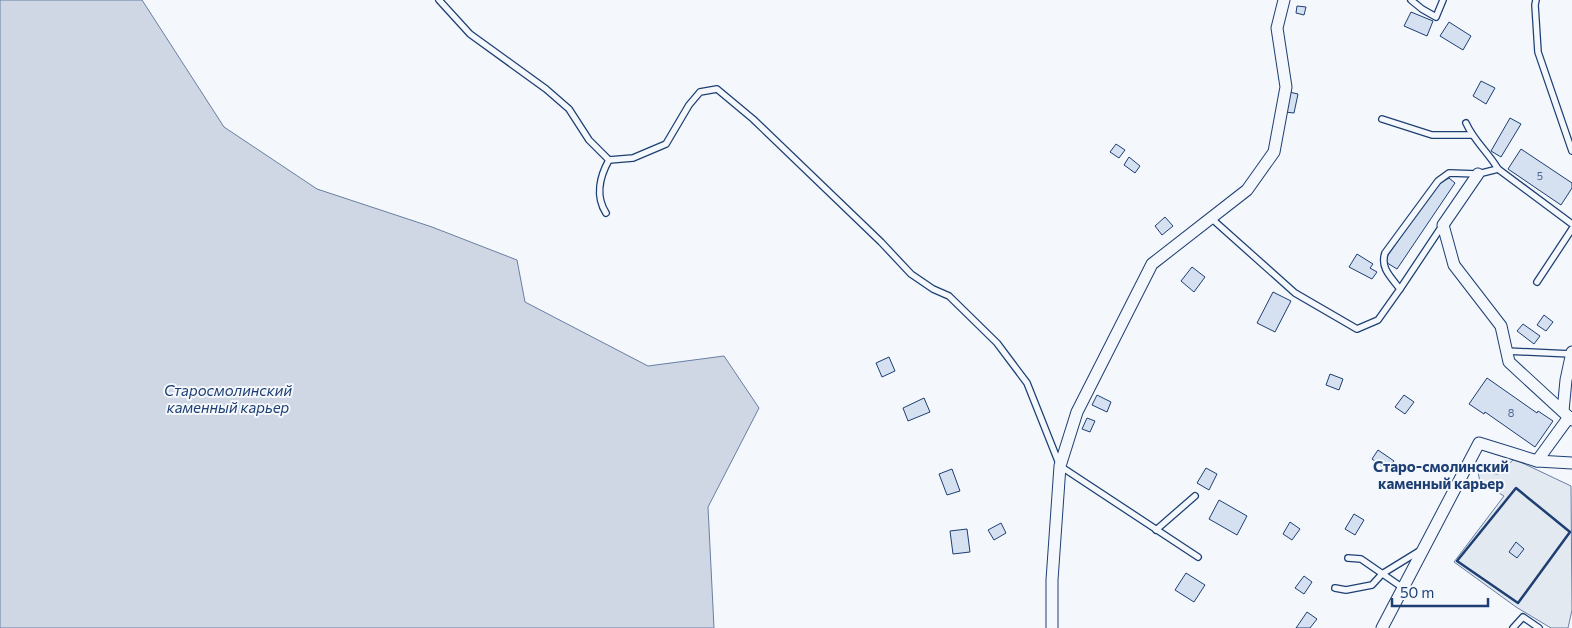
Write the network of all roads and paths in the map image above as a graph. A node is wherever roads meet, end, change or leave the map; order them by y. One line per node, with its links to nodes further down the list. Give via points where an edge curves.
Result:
1 (439, 0): 10 (lane, via 470,34 569,109 589,140)
2 (1284, 0): 14 (street, via 1277,28 1286,87 1274,152 1247,190)
3 (1411, 0): 4 (lane, via 1436,17)
4 (1443, 0)
5 (1536, 0): 9 (lane, via 1538,52)
6 (1382, 119): 8 (lane, via 1432,135)
7 (1466, 123): 8 (lane)
8 (1471, 135): 11 (lane)
9 (1572, 151)
10 (609, 160): 13 (lane, via 599,184); 26 (lane, via 633,158 666,144 700,92 717,90 782,147 910,274 949,296 997,343 1027,383)
11 (1498, 169): 12 (lane); 15 (lane)
12 (1478, 174): 16 (street); 19 (lane, via 1449,173 1438,181 1386,253 1383,261 1385,270)
13 (606, 212)
14 (1211, 218): 19 (lane, via 1295,293 1357,329 1378,320); 26 (street, via 1152,264 1077,412)
15 (1572, 224)
16 (1443, 225): 19 (lane); 20 (street, via 1454,265 1501,326)
17 (1572, 229): 18 (lane)
18 (1538, 282)
19 (1400, 289)
20 (1506, 351): 21 (lane); 23 (street, via 1509,362)
21 (1572, 353): 22 (street)
22 (1569, 379): 23 (street)
23 (1568, 416): 24 (street)
24 (1537, 461): 25 (street); 29 (street, via 1479,443)
25 (1572, 462)
26 (1060, 466): 28 (lane); 35 (street)
27 (1195, 496): 28 (lane)
28 (1156, 530): 30 (lane)
29 (1425, 547): 32 (lane); 34 (street)
30 (1198, 557)
31 (1348, 558): 32 (lane, via 1361,559)
32 (1382, 574): 33 (lane, via 1372,585 1346,590); 34 (lane)
33 (1335, 588)
34 (1403, 588): 36 (street)
35 (1052, 628)
36 (1382, 628)
37 (1513, 628): 38 (lane, via 1523,617)
38 (1539, 628)

